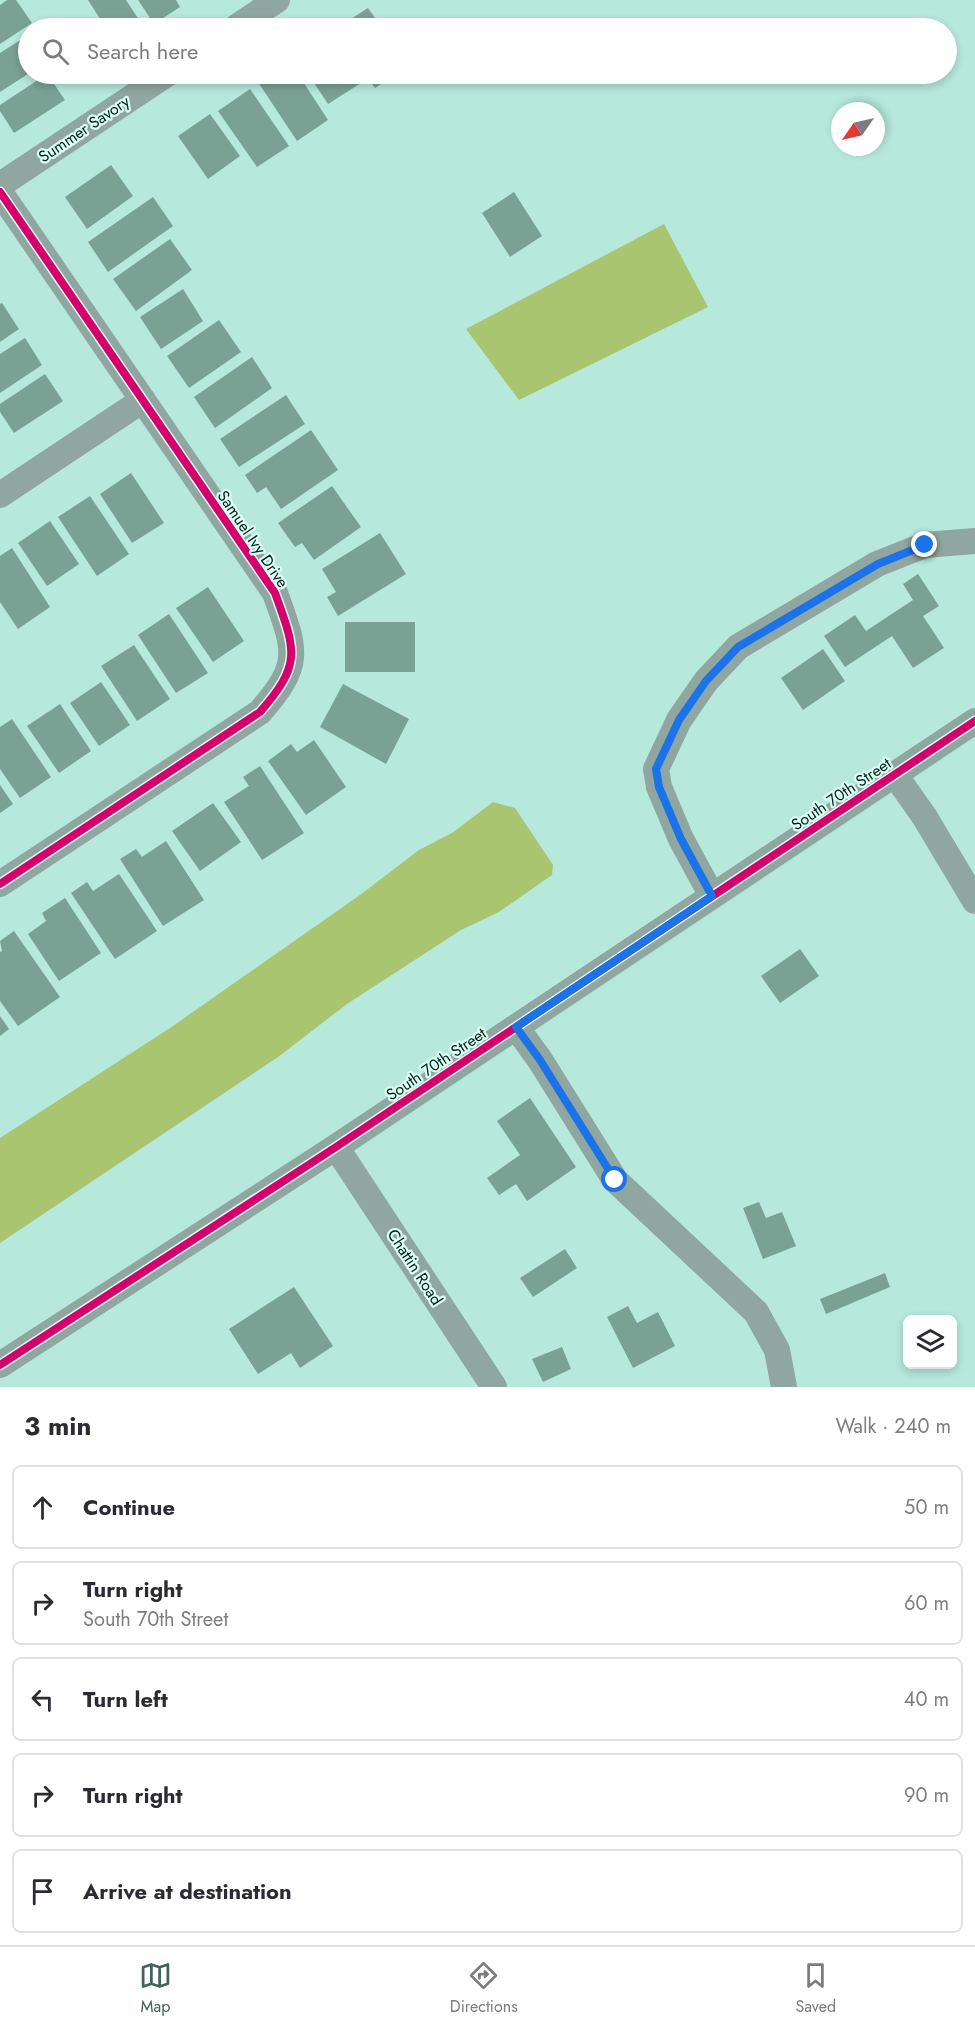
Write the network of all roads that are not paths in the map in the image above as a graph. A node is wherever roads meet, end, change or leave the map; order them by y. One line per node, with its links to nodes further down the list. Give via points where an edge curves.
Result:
1 (277, 0): 2 (street)
2 (250, 18)
3 (152, 84): 4 (street, Summer Savory)
4 (0, 185)
5 (0, 192): 6 (street, Samuel Ivy Drive)
6 (143, 400): 7 (street); 11 (street, Samuel Ivy Drive, via 275,593 291,636 292,663 281,688 260,712)
7 (0, 495)
8 (975, 541): 12 (street, via 925,545 878,564 738,647 706,681 679,720 656,769 659,787 681,839)
9 (975, 722): 10 (street, South 70th Street)
10 (895, 775): 12 (street, South 70th Street); 13 (street)
11 (0, 884)
12 (712, 896): 14 (street, South 70th Street)
13 (975, 901)
14 (516, 1027): 15 (street, South 70th Street); 18 (street, via 615,1180 756,1312 777,1350)
15 (336, 1146): 16 (street, South 70th Street); 17 (street, Chattin Road)
16 (0, 1365)
17 (494, 1387)
18 (784, 1387)

